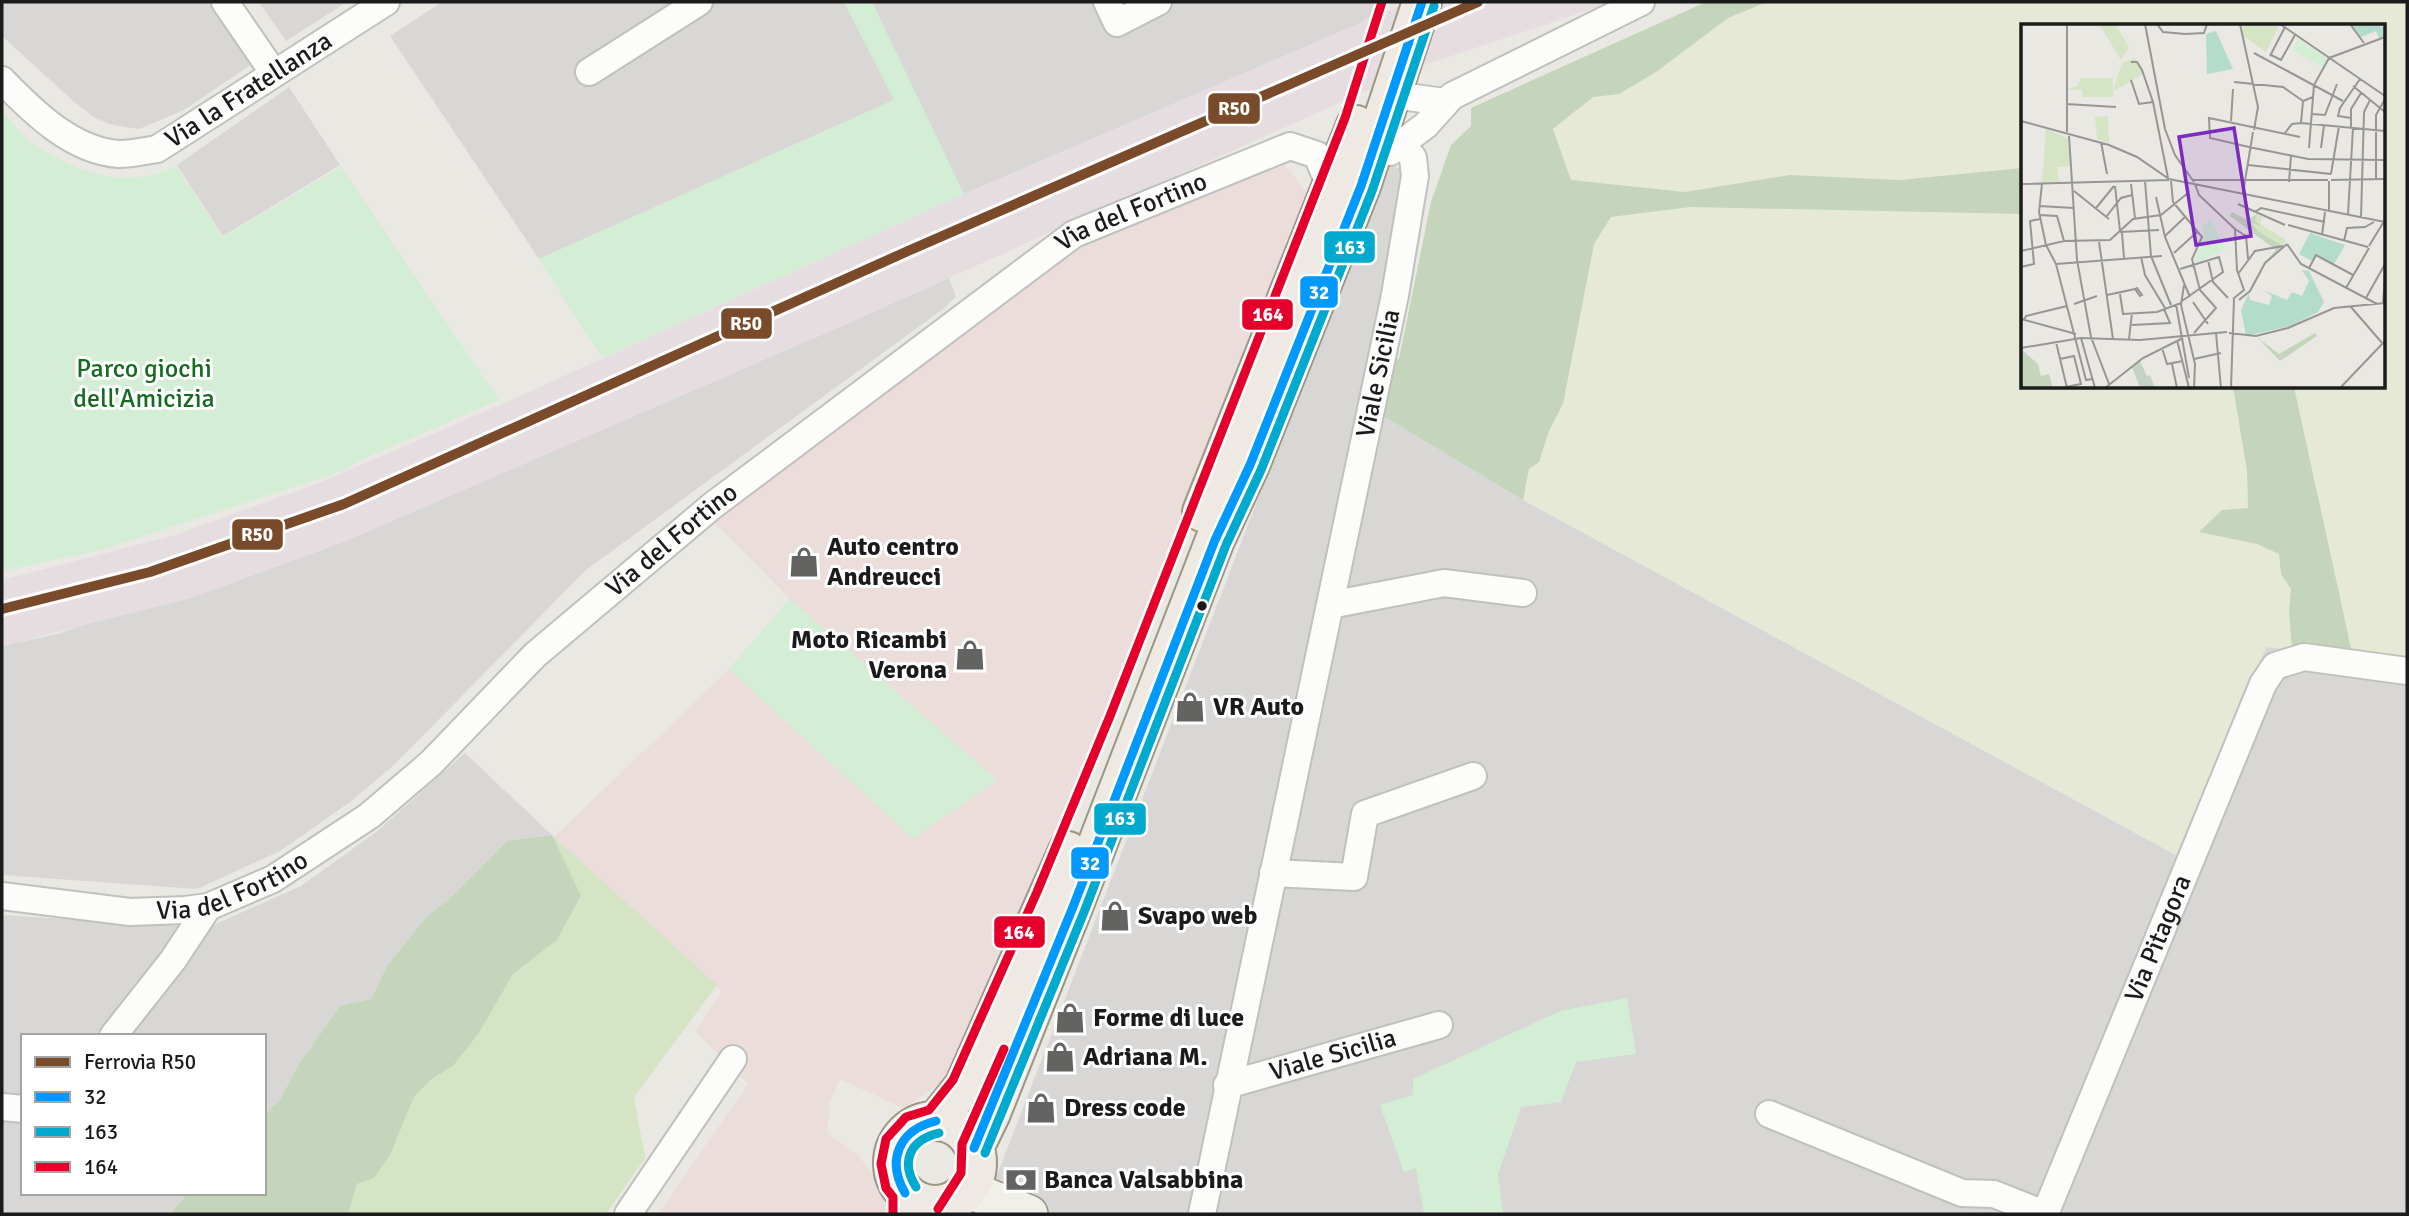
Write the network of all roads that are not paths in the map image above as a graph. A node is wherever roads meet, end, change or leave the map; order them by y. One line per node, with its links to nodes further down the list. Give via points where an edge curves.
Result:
1 (225, 2): 8 (street)
2 (386, 2): 8 (street, Via la Fratellanza)
3 (699, 2): 9 (street)
4 (1107, 2): 5 (street, via 1117,23)
5 (1158, 2)
6 (1641, 2): 12 (street)
7 (1406, 13): 11 (main road); 15 (main road)
8 (273, 72): 10 (street, Via la Fratellanza, via 157,149 118,154 82,144 52,126)
9 (589, 72)
10 (2, 79)
11 (1396, 83): 12 (street, via 1408,97); 14 (main road)
12 (1444, 102): 13 (street)
13 (1403, 144): 14 (street); 17 (street, Viale Sicilia, via 1413,158 1413,196)
14 (1368, 165): 31 (main road)
15 (1331, 189): 22 (street, Via del Fortino, via 1317,155 1290,146 1074,234 712,506 535,654 430,763 369,816 273,879); 30 (main road, via 1064,859 964,1086)
16 (1523, 593): 17 (street, via 1444,583)
17 (1330, 605): 20 (street, Viale Sicilia)
18 (2407, 671): 37 (street, Via Pitagora, via 2304,657 2275,666 2263,684)
19 (1473, 776): 20 (street, via 1365,814 1354,877)
20 (1273, 873): 26 (street, Viale Sicilia)
21 (2, 896): 22 (street, Via del Fortino, via 130,912)
22 (208, 907): 24 (street)
23 (1439, 1025): 26 (street, Viale Sicilia)
24 (116, 1034)
25 (733, 1059): 34 (street)
26 (1227, 1085): 36 (street, Viale Sicilia)
27 (2, 1107): 28 (street)
28 (21, 1109)
29 (1769, 1114): 37 (street, Via Pitagora, via 1962,1193 1994,1194)
30 (936, 1121): 31 (main road, via 959,1129); 33 (main road, via 913,1128 898,1143 893,1163)
31 (974, 1148): 32 (main road, via 976,1170)
32 (957, 1202): 33 (main road); 35 (street)
33 (905, 1204)
34 (628, 1214)
35 (1029, 1214)
36 (1202, 1214)
37 (2045, 1214)

